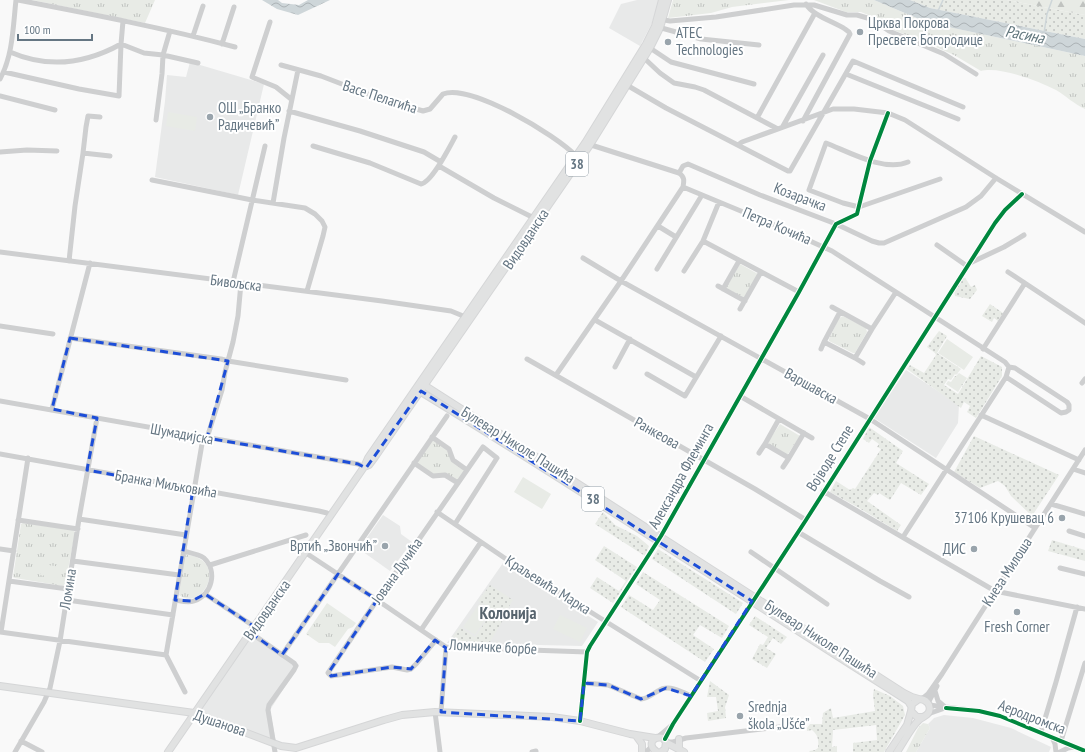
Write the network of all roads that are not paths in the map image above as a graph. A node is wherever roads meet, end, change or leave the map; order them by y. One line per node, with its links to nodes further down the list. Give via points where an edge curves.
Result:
1 (17, 0): 9 (street); 19 (street)
2 (662, 0): 8 (main road, Видовданска / 38)
3 (668, 0): 8 (main road, Видовданска / 38)
4 (806, 4): 7 (street); 8 (street, via 670,22); 28 (street, via 871,19 889,31 944,54)
5 (203, 6): 13 (street)
6 (234, 6): 15 (street)
7 (814, 13): 40 (street); 43 (street, via 850,34)
8 (660, 19): 11 (main road, Видовданска / 38)
9 (123, 21): 12 (street); 14 (street)
10 (270, 22): 33 (street, via 252,77 276,88)
11 (657, 27): 16 (street, via 702,39); 18 (main road, Видовданска / 38); 30 (main road, Видовданска / 38)
12 (170, 31): 13 (street); 20 (street)
13 (193, 36): 15 (street)
14 (121, 44): 19 (street, via 107,52 68,63 27,59); 20 (street, via 138,51); 26 (street, via 119,96)
15 (222, 44): 17 (street)
16 (759, 45)
17 (235, 47)
18 (650, 48): 22 (main road, Видовданска / 38); 31 (street, via 671,62)
19 (10, 52): 26 (street)
20 (163, 54): 23 (street); 42 (street)
21 (823, 56): 44 (street)
22 (644, 58): 30 (main road, Видовданска / 38); 40 (street, via 674,83 704,90)
23 (198, 63)
24 (282, 66): 25 (street, Васе Пелагића)
25 (298, 70): 33 (street); 55 (street, Васе Пелагића, via 423,111 430,109 442,94 462,94 525,119)
26 (4, 72): 29 (street)
27 (846, 74): 34 (street, via 853,61); 37 (street); 41 (street)
28 (976, 74)
29 (0, 79)
30 (625, 84): 47 (main road, Видовданска / 38); 48 (street)
31 (754, 84)
32 (0, 96): 35 (street)
33 (291, 99): 36 (street)
34 (963, 107)
35 (55, 110)
36 (289, 110): 58 (street, via 424,152); 68 (street)
37 (823, 112): 38 (street, via 854,109); 43 (street); 48 (street, via 790,171)
38 (888, 114): 56 (street); 60 (street, via 905,120)
39 (100, 117): 53 (street, via 88,116)
40 (757, 118): 45 (street)
41 (958, 119)
42 (156, 120)
43 (803, 121): 44 (street)
44 (783, 126): 45 (street)
45 (776, 128): 48 (street)
46 (455, 137): 58 (street)
47 (588, 144): 55 (main road, Видовданска / 38); 59 (street); 73 (main road, Видовданска / 38)
48 (738, 145)
49 (265, 146): 66 (street)
50 (314, 146): 58 (street, via 381,166 421,184 426,182)
51 (57, 151): 52 (street)
52 (0, 152)
53 (83, 154): 54 (street); 83 (street)
54 (110, 156)
55 (576, 156): 70 (main road, Видовданска / 38)
56 (870, 161): 57 (street, via 895,166); 69 (street); 69 (street, via 826,143 809,190 843,204)
57 (908, 162)
58 (440, 164): 70 (street, via 494,198)
59 (679, 173): 63 (street, via 683,178); 71 (street, Козарачка, via 683,166 688,164)
60 (996, 178): 64 (street); 71 (street, Козарачка, via 981,196 966,207 884,243 876,243)
61 (940, 179): 69 (street)
62 (152, 180): 66 (street)
63 (683, 187): 65 (street, Петра Кочића); 72 (street)
64 (1022, 194): 74 (street); 85 (street, Војводе Степе, via 1000,216)
65 (702, 195): 67 (street, Петра Кочића); 76 (street)
66 (252, 200): 68 (street); 91 (street)
67 (719, 202): 77 (street); 79 (street, Петра Кочића)
68 (273, 203): 94 (street, via 305,208 324,224)
69 (859, 207): 71 (street, via 857,214)
70 (534, 218): 73 (main road, Видовданска / 38)
71 (836, 224): 79 (street, Александра Флеминга)
72 (658, 226): 76 (street); 90 (street)
73 (531, 227): 101 (main road, Видовданска / 38)
74 (1085, 232)
75 (1024, 235): 85 (street)
76 (676, 237): 86 (street)
77 (703, 241): 82 (street); 87 (street)
78 (937, 245): 85 (street)
79 (824, 247): 95 (street, Александра Флеминга); 96 (street, Петра Кочића)
80 (0, 252): 83 (street, Бивољска)
81 (583, 258): 90 (street, Варшавска)
82 (739, 260): 88 (street); 97 (street, via 721,287)
83 (69, 261): 84 (street, Бивољска)
84 (90, 264): 91 (street, Бивољска); 109 (street)
85 (968, 264): 102 (street, Војводе Степе)
86 (657, 269)
87 (684, 271)
88 (761, 272): 95 (street); 97 (street)
89 (1008, 272): 93 (street)
90 (621, 281): 103 (street); 108 (street, Варшавска)
91 (233, 282): 92 (street, Бивољска)
92 (241, 283): 94 (street, Бивољска); 117 (street, via 237,326)
93 (1024, 283): 104 (street); 112 (street)
94 (307, 291): 101 (street, Бивољска, via 451,311)
95 (799, 292): 114 (street, Александра Флеминга)
96 (896, 292): 102 (street, Петра Кочића); 106 (street)
97 (745, 301): 99 (street)
98 (832, 307): 100 (street)
99 (740, 310)
100 (840, 312): 106 (street); 111 (street)
101 (468, 318): 126 (main road, Видовданска / 38)
102 (935, 318): 112 (street, Петра Кочића); 135 (street, Војводе Степе)
103 (595, 320): 110 (street); 122 (street)
104 (1084, 320)
105 (0, 326): 107 (street)
106 (872, 329): 115 (street)
107 (53, 334)
108 (721, 336): 114 (street, Варшавска); 123 (street)
109 (70, 338): 117 (street); 130 (street)
110 (630, 339): 119 (street); 123 (street)
111 (824, 342): 113 (street); 115 (street)
112 (983, 348): 120 (street, Петра Кочића)
113 (821, 349)
114 (761, 358): 128 (street, Александра Флеминга); 135 (street, Варшавска)
115 (854, 358): 118 (street)
116 (528, 359): 122 (street, Ранкеова)
117 (228, 361): 125 (street); 137 (street, via 222,390)
118 (863, 363)
119 (615, 367)
120 (1009, 367): 124 (street); 124 (street, Петра Кочића, via 1015,368 1067,402 1069,410 1062,412)
121 (647, 374): 123 (street, via 685,396)
122 (556, 375): 146 (street, Ранкеова)
123 (696, 377)
124 (1006, 377): 131 (street)
125 (346, 380)
126 (423, 384): 127 (main road, Видовданска / 38); 175 (main road, Булевар Николе Пашића / 38)
127 (419, 390): 150 (main road, Видовданска, via 373,460); 175 (main road, Булевар Николе Пашића / 38)
128 (740, 396): 134 (street); 146 (street, Александра Флеминга)
129 (0, 401): 130 (street, Шумадијска)
130 (52, 409): 133 (street, Шумадијска)
131 (981, 415): 147 (street); 151 (street)
132 (446, 416): 138 (street)
133 (97, 418): 137 (street, Шумадијска); 153 (street, Ломина)
134 (780, 419): 136 (street); 140 (street)
135 (870, 419): 151 (street, Варшавска); 158 (street, Војводе Степе)
136 (804, 433): 139 (street); 145 (street)
137 (205, 438): 150 (street, Шумадијска, via 358,464); 157 (street)
138 (432, 438): 148 (street); 154 (street, via 449,449 453,460)
139 (812, 438)
140 (764, 444): 142 (street); 145 (street)
141 (1085, 450): 147 (street, Кнеза Милоша)
142 (759, 453)
143 (0, 454): 144 (street, Бранка Миљковића)
144 (28, 458): 153 (street, Бранка Миљковића); 164 (street)
145 (789, 458): 149 (street)
146 (704, 460): 165 (street, Ранкеова); 175 (street, Александра Флеминга)
147 (1079, 460): 152 (street, Кнеза Милоша)
148 (414, 463): 156 (street, via 433,476 445,475); 186 (street)
149 (783, 467)
150 (364, 468): 162 (main road, Видовданска)
151 (946, 469): 167 (street, Варшавска); 174 (street)
152 (1073, 469): 155 (street); 159 (street, Кнеза Милоша)
153 (87, 470): 157 (street, Бранка Миљковића); 163 (street, Ломина)
154 (467, 470): 156 (street, Јована Дучића); 166 (street, Јована Дучића, via 483,447 497,458)
155 (1085, 473)
156 (458, 483): 160 (street, Јована Дучића)
157 (194, 489): 162 (street, Бранка Миљковића, via 319,511); 171 (street)
158 (823, 491): 165 (street, Војводе Степе); 174 (street)
159 (1051, 504): 161 (street); 167 (street, Кнеза Милоша)
160 (438, 512): 166 (street, Краљевића Марка); 197 (street, Јована Дучића)
161 (1085, 514)
162 (331, 516): 181 (main road, Видовданска)
163 (79, 519): 168 (street, Ломина); 171 (street)
164 (18, 520): 168 (street); 178 (street)
165 (806, 520): 170 (street, Војводе Степе)
166 (455, 524): 176 (street, Краљевића Марка)
167 (1036, 528): 191 (street, Кнеза Милоша)
168 (78, 529): 182 (street, Ломина)
169 (1069, 531): 173 (street)
170 (798, 532): 184 (street, Војводе Степе); 193 (street)
171 (186, 535): 179 (street)
172 (306, 535): 183 (street)
173 (1085, 536)
174 (903, 537): 191 (street)
175 (660, 539): 194 (main road, Булевар Николе Пашића / 38); 202 (street, Александра Флеминга)
176 (481, 542): 202 (street, Краљевића Марка); 204 (street)
177 (0, 549): 178 (street)
178 (14, 551): 189 (street)
179 (183, 551): 183 (street, via 203,558); 188 (street)
180 (751, 552): 184 (street)
181 (306, 553): 186 (street, Ломничке борбе); 203 (main road, Видовданска)
182 (73, 560): 188 (street); 190 (street, Ломина)
183 (210, 565): 192 (street, via 212,578)
184 (775, 567): 194 (street, Војводе Степе); 198 (street)
185 (1060, 568): 187 (street)
186 (338, 574): 197 (street, Ломничке борбе); 211 (street)
187 (1085, 574)
188 (179, 576): 196 (street)
189 (9, 581): 190 (street); 205 (street)
190 (68, 589): 195 (street, Ломина)
191 (995, 591): 199 (street); 213 (street, Кнеза Милоша)
192 (205, 594): 196 (street, via 192,601); 203 (street)
193 (910, 597)
194 (754, 599): 214 (street, Војводе Степе); 221 (main road, Булевар Николе Пашића / 38); 222 (main road, Булевар Николе Пашића / 38, via 904,693)
195 (67, 600): 201 (street); 207 (street, Ломина)
196 (175, 600): 201 (street)
197 (377, 600): 204 (street, Ломничке борбе); 206 (street, Јована Дучића, via 329,675 392,667 411,669)
198 (827, 604)
199 (1077, 607): 200 (street); 233 (street)
200 (1085, 609)
201 (173, 616): 210 (street)
202 (606, 622): 209 (street, Александра Флеминга); 214 (street, Краљевића Марка)
203 (253, 630): 211 (street); 227 (main road, Видовданска)
204 (421, 630): 206 (street, Ломничке борбе)
205 (0, 632): 207 (street)
206 (436, 640): 208 (street, Ломничке борбе)
207 (60, 641): 210 (street); 218 (street, Ломина)
208 (446, 647): 209 (street, Ломничке борбе); 226 (street)
209 (587, 652): 215 (street, Александра Флеминга)
210 (166, 655): 219 (street)
211 (282, 655): 242 (street, via 296,666 269,705)
212 (1085, 663): 241 (street)
213 (942, 674): 217 (street, Кнеза Милоша); 222 (street, Кнеза Милоша, via 928,694)
214 (701, 681): 220 (street, Војводе Степе)
215 (584, 683): 220 (street, via 608,685 641,699 666,688); 229 (street, Александра Флеминга)
216 (0, 686): 218 (main road, Душанова)
217 (935, 690): 223 (street, Кнеза Милоша); 224 (street, via 938,701)
218 (48, 692): 227 (main road, Душанова); 239 (street, Ломина)
219 (185, 692)
220 (691, 696): 231 (street, Војводе Степе)
221 (901, 697): 225 (main road, Булевар Николе Пашића / 38, via 908,702); 230 (main road, via 909,709)
222 (920, 699): 223 (main road, 38); 225 (main road, via 914,702)
223 (928, 704): 224 (street, Аеродромска); 228 (main road)
224 (946, 708): 228 (street, Аеродромска); 233 (street, Аеродромска, via 995,715)
225 (911, 709): 228 (main road, 38, via 915,716); 230 (main road)
226 (438, 712): 229 (main road, Душанова, via 552,717); 245 (main road, Душанова, via 402,715); 252 (street)
227 (194, 713): 242 (main road, Душанова); 250 (main road, Видовданска)
228 (925, 715): 258 (main road, via 917,722)
229 (580, 721): 234 (main road, Душанова)
230 (908, 722): 257 (main road)
231 (673, 724): 236 (street, Војводе Степе); 240 (street, Војводе Степе)
232 (788, 726): 238 (street)
233 (1040, 732): 237 (street, Аеродромска)
234 (630, 734): 235 (main road, Душанова); 236 (main road, Душанова)
235 (637, 737): 243 (main road, Душанова); 253 (main road, via 642,744)
236 (656, 737): 240 (main road, Душанова); 243 (main road)
237 (1052, 737): 241 (street, Аеродромска); 259 (street)
238 (679, 739): 240 (street); 246 (main road)
239 (21, 741): 248 (street, Ломина); 249 (street)
240 (666, 741): 246 (main road, Душанова); 256 (main road, via 666,749)
241 (1061, 741): 244 (street, Аеродромска)
242 (274, 743): 245 (main road, Душанова); 251 (street)
243 (651, 746): 254 (street); 255 (main road, Душанова)
244 (1075, 747): 247 (street, Аеродромска); 260 (street)
245 (294, 750)
246 (681, 751)
247 (1085, 751)
248 (15, 752)
249 (42, 752)
250 (168, 752)
251 (275, 752)
252 (440, 752)
253 (642, 752)
254 (646, 752)
255 (657, 752)
256 (662, 752)
257 (889, 752)
258 (897, 752)
259 (1056, 752)
260 (1060, 752)

